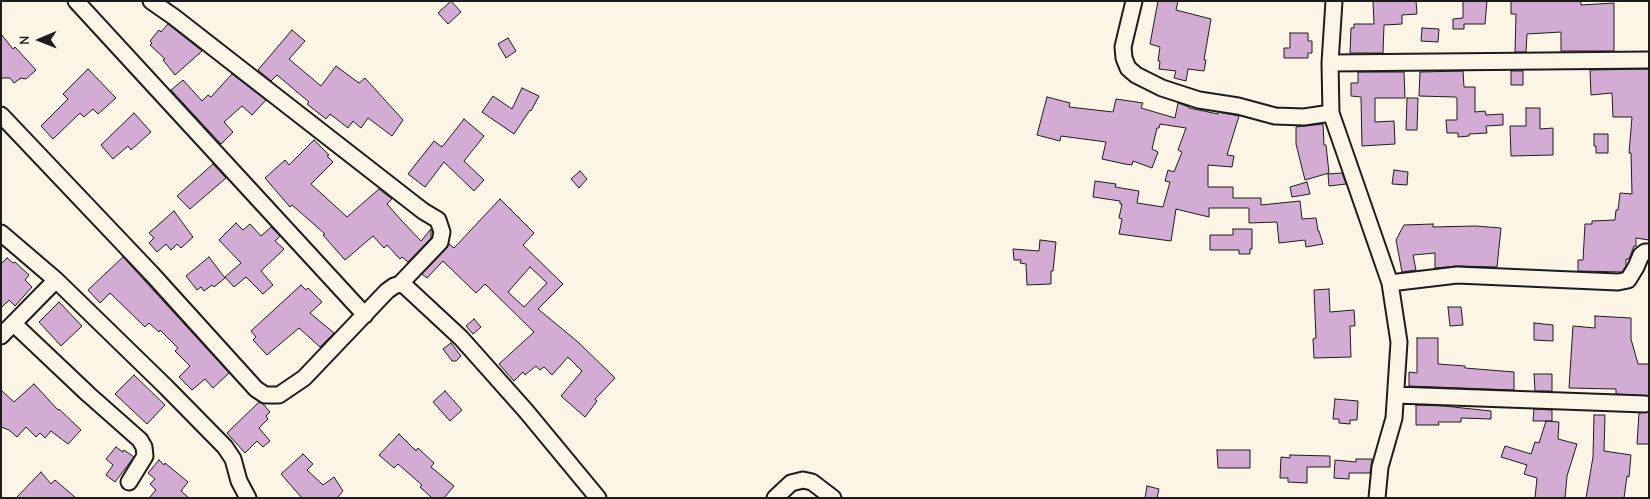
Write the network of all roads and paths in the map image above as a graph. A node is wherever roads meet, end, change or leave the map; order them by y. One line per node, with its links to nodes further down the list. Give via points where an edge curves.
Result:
1 (76, 1): 14 (street)
2 (151, 1): 13 (street, via 438,220 442,232 440,242)
3 (1134, 1): 7 (street, via 1123,47 1128,68 1136,75 1162,88 1200,100 1275,116 1304,117)
4 (1334, 1): 6 (street)
5 (1649, 60): 6 (street)
6 (1330, 63): 7 (street)
7 (1331, 113): 12 (street)
8 (1, 115): 14 (street, via 265,395 280,395 304,378)
9 (1, 233): 11 (street)
10 (1649, 252): 12 (street, via 1641,255 1628,280 1618,282 1457,275)
11 (56, 280): 15 (street); 20 (street, via 225,447)
12 (1390, 283): 17 (street, via 1399,342)
13 (400, 284): 14 (street, via 387,291); 21 (street, via 409,288 461,338 526,410)
14 (365, 315)
15 (14, 324): 16 (street); 19 (street, via 140,440 144,456)
16 (1, 336)
17 (1396, 395): 18 (street); 24 (street, via 1394,418 1380,467)
18 (1645, 404)
19 (129, 482)
20 (248, 498)
21 (598, 498)
22 (775, 498): 23 (street, via 791,483 802,480 812,482)
23 (833, 498)
24 (1377, 498)

